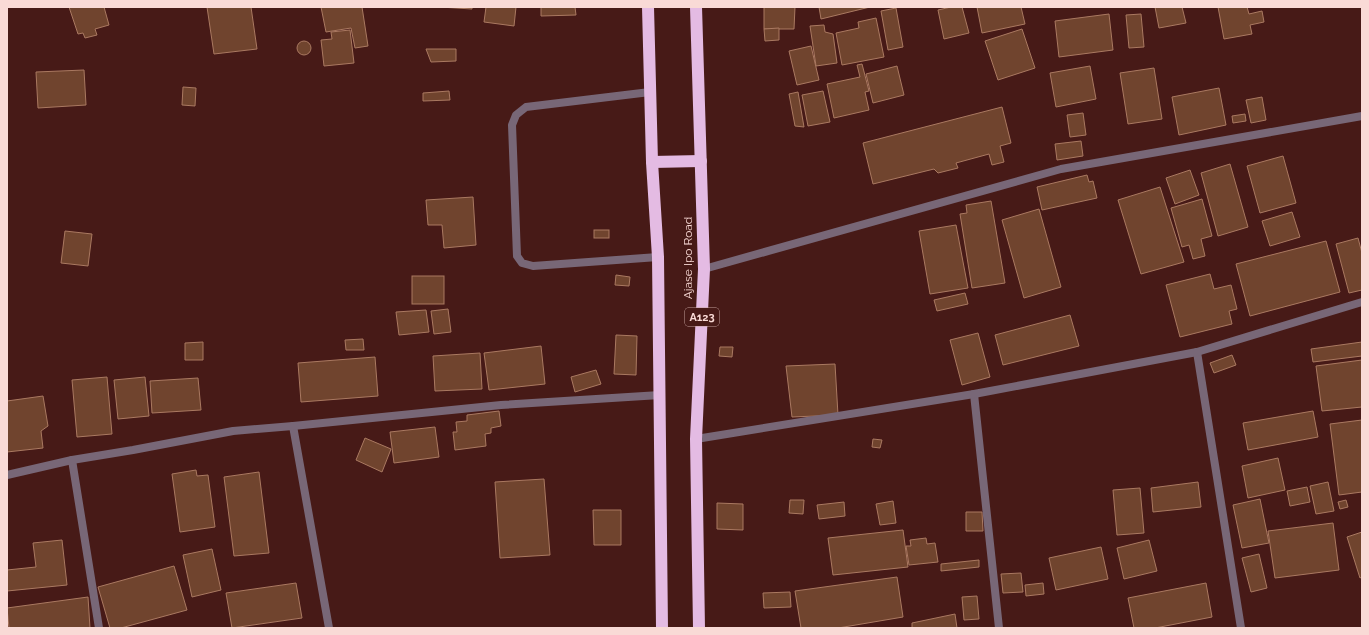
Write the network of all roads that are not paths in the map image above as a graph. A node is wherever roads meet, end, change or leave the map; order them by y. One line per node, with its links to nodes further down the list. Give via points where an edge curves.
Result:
1 (648, 7): 3 (highway)
2 (696, 7): 5 (highway, Ajase Ipo Road / A123)
3 (650, 92): 6 (highway); 7 (street, via 526,108 516,115 512,125 517,256 522,263 533,266)
4 (1362, 116): 8 (street, via 1061,168)
5 (701, 161): 6 (highway); 8 (highway, Ajase Ipo Road / A123)
6 (652, 162): 7 (highway)
7 (658, 257): 12 (highway)
8 (704, 269): 14 (highway, Ajase Ipo Road / A123)
9 (1362, 302): 10 (street)
10 (1197, 352): 11 (street); 22 (street)
11 (974, 394): 14 (street); 21 (street)
12 (660, 395): 13 (street, via 501,405); 19 (highway)
13 (293, 426): 15 (street, via 233,430); 18 (street)
14 (696, 439): 20 (highway, Ajase Ipo Road / A123)
15 (72, 460): 16 (street); 17 (street)
16 (7, 475)
17 (99, 628)
18 (329, 628)
19 (662, 628)
20 (698, 628)
21 (999, 628)
22 (1241, 628)

